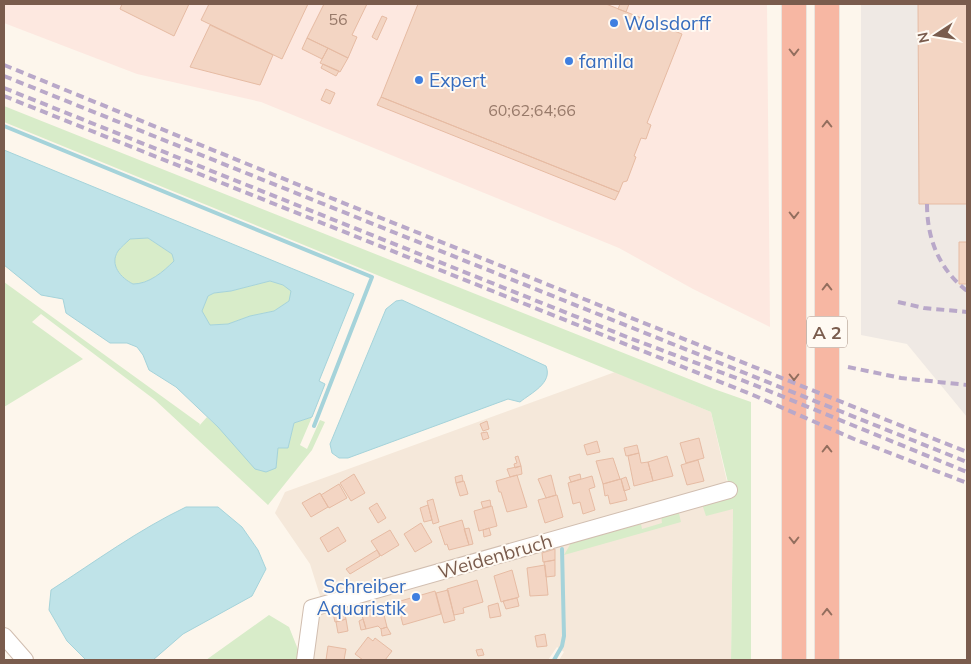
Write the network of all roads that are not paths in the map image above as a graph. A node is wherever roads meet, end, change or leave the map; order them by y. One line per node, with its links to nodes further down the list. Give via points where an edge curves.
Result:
1 (794, 4): 7 (highway, A 2, one-way to 7)
2 (827, 4): 8 (highway, A 2, one-way to 2)
3 (728, 490): 6 (street, Weidenbruch, via 312,608)
4 (4, 636): 5 (street)
5 (25, 660)
6 (305, 660)
7 (794, 660)
8 (827, 660)

